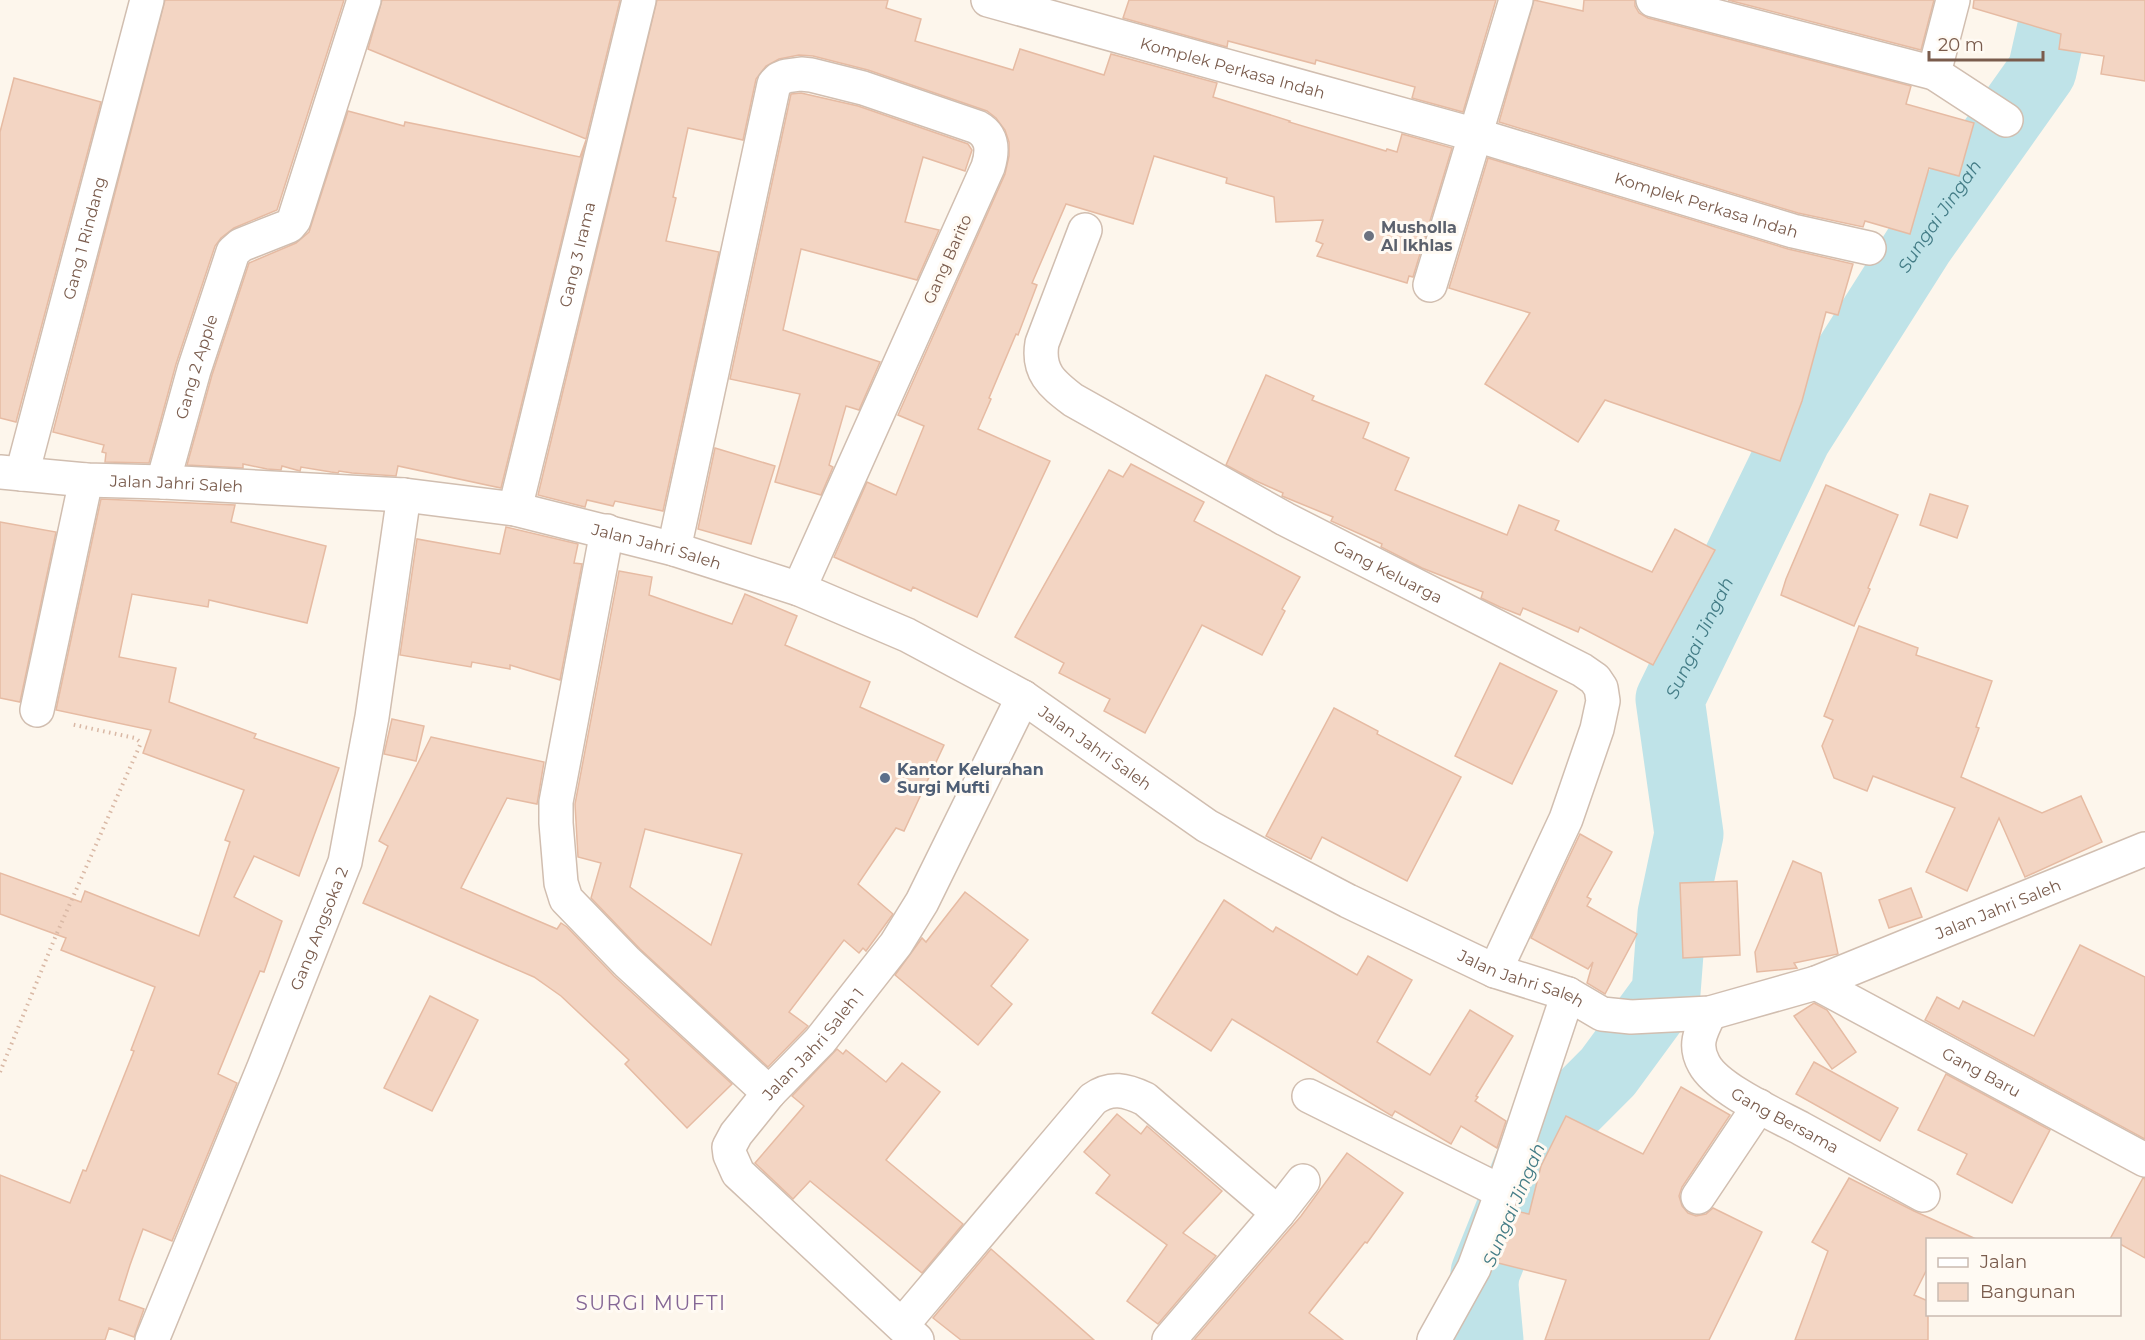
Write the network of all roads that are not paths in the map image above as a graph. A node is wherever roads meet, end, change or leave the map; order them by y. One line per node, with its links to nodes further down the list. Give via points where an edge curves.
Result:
1 (147, 0): 14 (street, Gang 1 Rindang)
2 (364, 0): 16 (street, Gang 2 Apple, via 294,219 289,226 233,252)
3 (639, 0): 18 (street, Gang 3 Irama)
4 (988, 0): 10 (street, Komplek Perkasa Indah)
5 (1515, 0): 10 (street)
6 (1653, 0): 8 (street)
7 (1953, 0): 8 (street)
8 (1934, 72): 9 (street)
9 (2006, 120)
10 (1476, 135): 12 (street, Komplek Perkasa Indah, via 1793,231); 13 (street)
11 (1085, 230): 25 (street, Gang Keluarga, via 1040,355 1049,379 1065,394 1285,519 1582,670 1598,682 1603,701 1597,729 1566,819)
12 (1869, 248)
13 (1430, 285)
14 (11, 473): 15 (street, Jalan Jahri Saleh)
15 (86, 480): 16 (street, Jalan Jahri Saleh); 23 (street)
16 (163, 482): 17 (street, Jalan Jahri Saleh)
17 (404, 495): 18 (street, Jalan Jahri Saleh); 39 (street, Gang Angsoka 2, via 372,717 345,862)
18 (515, 509): 19 (street, Jalan Jahri Saleh)
19 (607, 531): 20 (street, Jalan Jahri Saleh); 29 (street, via 556,802 561,883 566,899 627,962)
20 (674, 549): 21 (street, Jalan Jahri Saleh); 21 (street, Gang Barito, via 774,84 782,77 801,74 863,88 977,127 987,135 991,147 988,167)
21 (799, 589): 22 (street, Jalan Jahri Saleh, via 907,635)
22 (1023, 697): 25 (street, Jalan Jahri Saleh, via 1207,826 1348,901); 29 (street, Jalan Jahri Saleh 1, via 922,902 896,944 820,1041)
23 (37, 710)
24 (2145, 849): 26 (street, Jalan Jahri Saleh)
25 (1495, 971): 27 (street, Jalan Jahri Saleh)
26 (1816, 983): 28 (street, Jalan Jahri Saleh); 32 (street, Gang Baru)
27 (1568, 994): 28 (street, Jalan Jahri Saleh, via 1602,1014); 34 (street)
28 (1694, 1014): 31 (street, Gang Bersama, via 1704,1065 1725,1086)
29 (769, 1093): 38 (street, Jalan Jahri Saleh 1, via 729,1147 738,1173)
30 (1310, 1096): 34 (street)
31 (1759, 1106): 35 (street, Gang Bersama); 36 (street)
32 (2145, 1160)
33 (1303, 1181): 37 (street)
34 (1502, 1192): 41 (street, via 1474,1268)
35 (1923, 1195)
36 (1698, 1197)
37 (1278, 1213): 38 (street, via 1145,1099 1127,1091 1105,1091 1094,1099); 40 (street)
38 (909, 1333)
39 (152, 1340)
40 (1169, 1340)
41 (1434, 1340)

